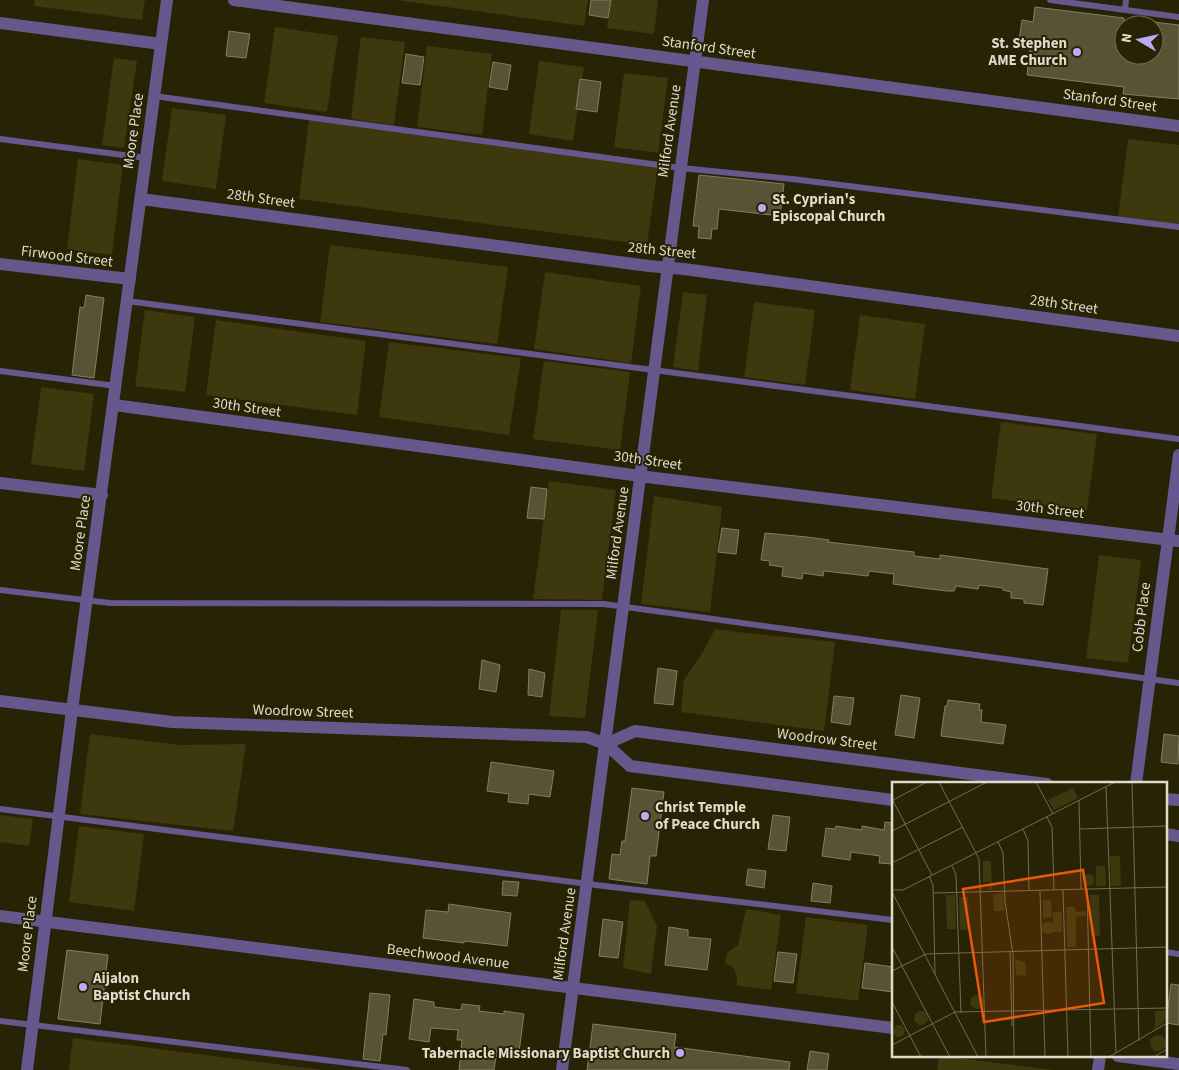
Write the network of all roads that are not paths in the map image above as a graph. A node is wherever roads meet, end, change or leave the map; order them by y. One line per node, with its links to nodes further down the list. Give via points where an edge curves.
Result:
1 (167, 0): 9 (street, Moore Place)
2 (234, 0): 10 (street, Stanford Street)
3 (703, 0): 10 (street, Milford Avenue)
4 (1050, 0): 6 (lane)
5 (1126, 0): 6 (lane)
6 (1125, 10): 7 (lane)
7 (1179, 17)
8 (0, 23): 9 (street)
9 (161, 44): 11 (street, Moore Place)
10 (695, 61): 12 (street, Stanford Street); 15 (street, Milford Avenue)
11 (154, 96): 14 (street, Moore Place); 15 (lane)
12 (1179, 126)
13 (0, 140): 14 (lane)
14 (146, 158): 16 (street, Moore Place)
15 (681, 168): 17 (lane); 19 (street, Milford Avenue)
16 (141, 199): 19 (street, 28th Street); 20 (street, Moore Place)
17 (1179, 228)
18 (0, 264): 20 (street, Firwood Street)
19 (667, 268): 22 (street, 28th Street); 23 (street, Milford Avenue)
20 (130, 279): 21 (street, Moore Place)
21 (127, 301): 23 (lane); 25 (street, Moore Place)
22 (1179, 336)
23 (654, 370): 27 (lane); 29 (street, Milford Avenue)
24 (0, 371): 25 (lane)
25 (116, 386): 26 (street, Moore Place)
26 (114, 406): 29 (street, 30th Street); 31 (street, Moore Place)
27 (1179, 439)
28 (1179, 455): 32 (street, Cobb Place)
29 (641, 476): 32 (street, 30th Street); 35 (street, Milford Avenue)
30 (0, 483): 31 (street)
31 (102, 496): 34 (street, Moore Place)
32 (1173, 540): 36 (street, Cobb Place)
33 (0, 590): 34 (lane)
34 (87, 601): 35 (lane); 39 (street, Moore Place)
35 (623, 606): 36 (lane); 40 (street, Milford Avenue)
36 (1150, 679): 37 (lane); 42 (street, Cobb Place)
37 (1179, 683)
38 (0, 701): 39 (street, Woodrow Street)
39 (72, 710): 40 (street, Woodrow Street, via 172,722 579,737); 47 (street, Moore Place)
40 (606, 744): 41 (street, Woodrow Street, via 635,731); 44 (street, Woodrow Street, via 630,766); 50 (street, Milford Avenue)
41 (1031, 782)
42 (1136, 782)
43 (1166, 799): 45 (street)
44 (892, 800)
45 (1179, 800)
46 (0, 810): 47 (lane)
47 (59, 818): 50 (lane); 53 (street, Moore Place)
48 (1166, 834): 49 (street)
49 (1179, 836)
50 (587, 884): 52 (lane); 56 (street, Milford Avenue)
51 (0, 916): 53 (street, Beechwood Avenue)
52 (892, 920)
53 (45, 922): 56 (street, Beechwood Avenue); 58 (street, Moore Place)
54 (1166, 952): 55 (lane)
55 (1179, 954)
56 (573, 988): 59 (street, Beechwood Avenue); 64 (street, Milford Avenue)
57 (0, 1021): 58 (lane)
58 (32, 1025): 62 (street, Moore Place); 63 (lane)
59 (892, 1028)
60 (1133, 1058): 61 (street)
61 (1179, 1064)
62 (27, 1070)
63 (407, 1070)
64 (562, 1070)

